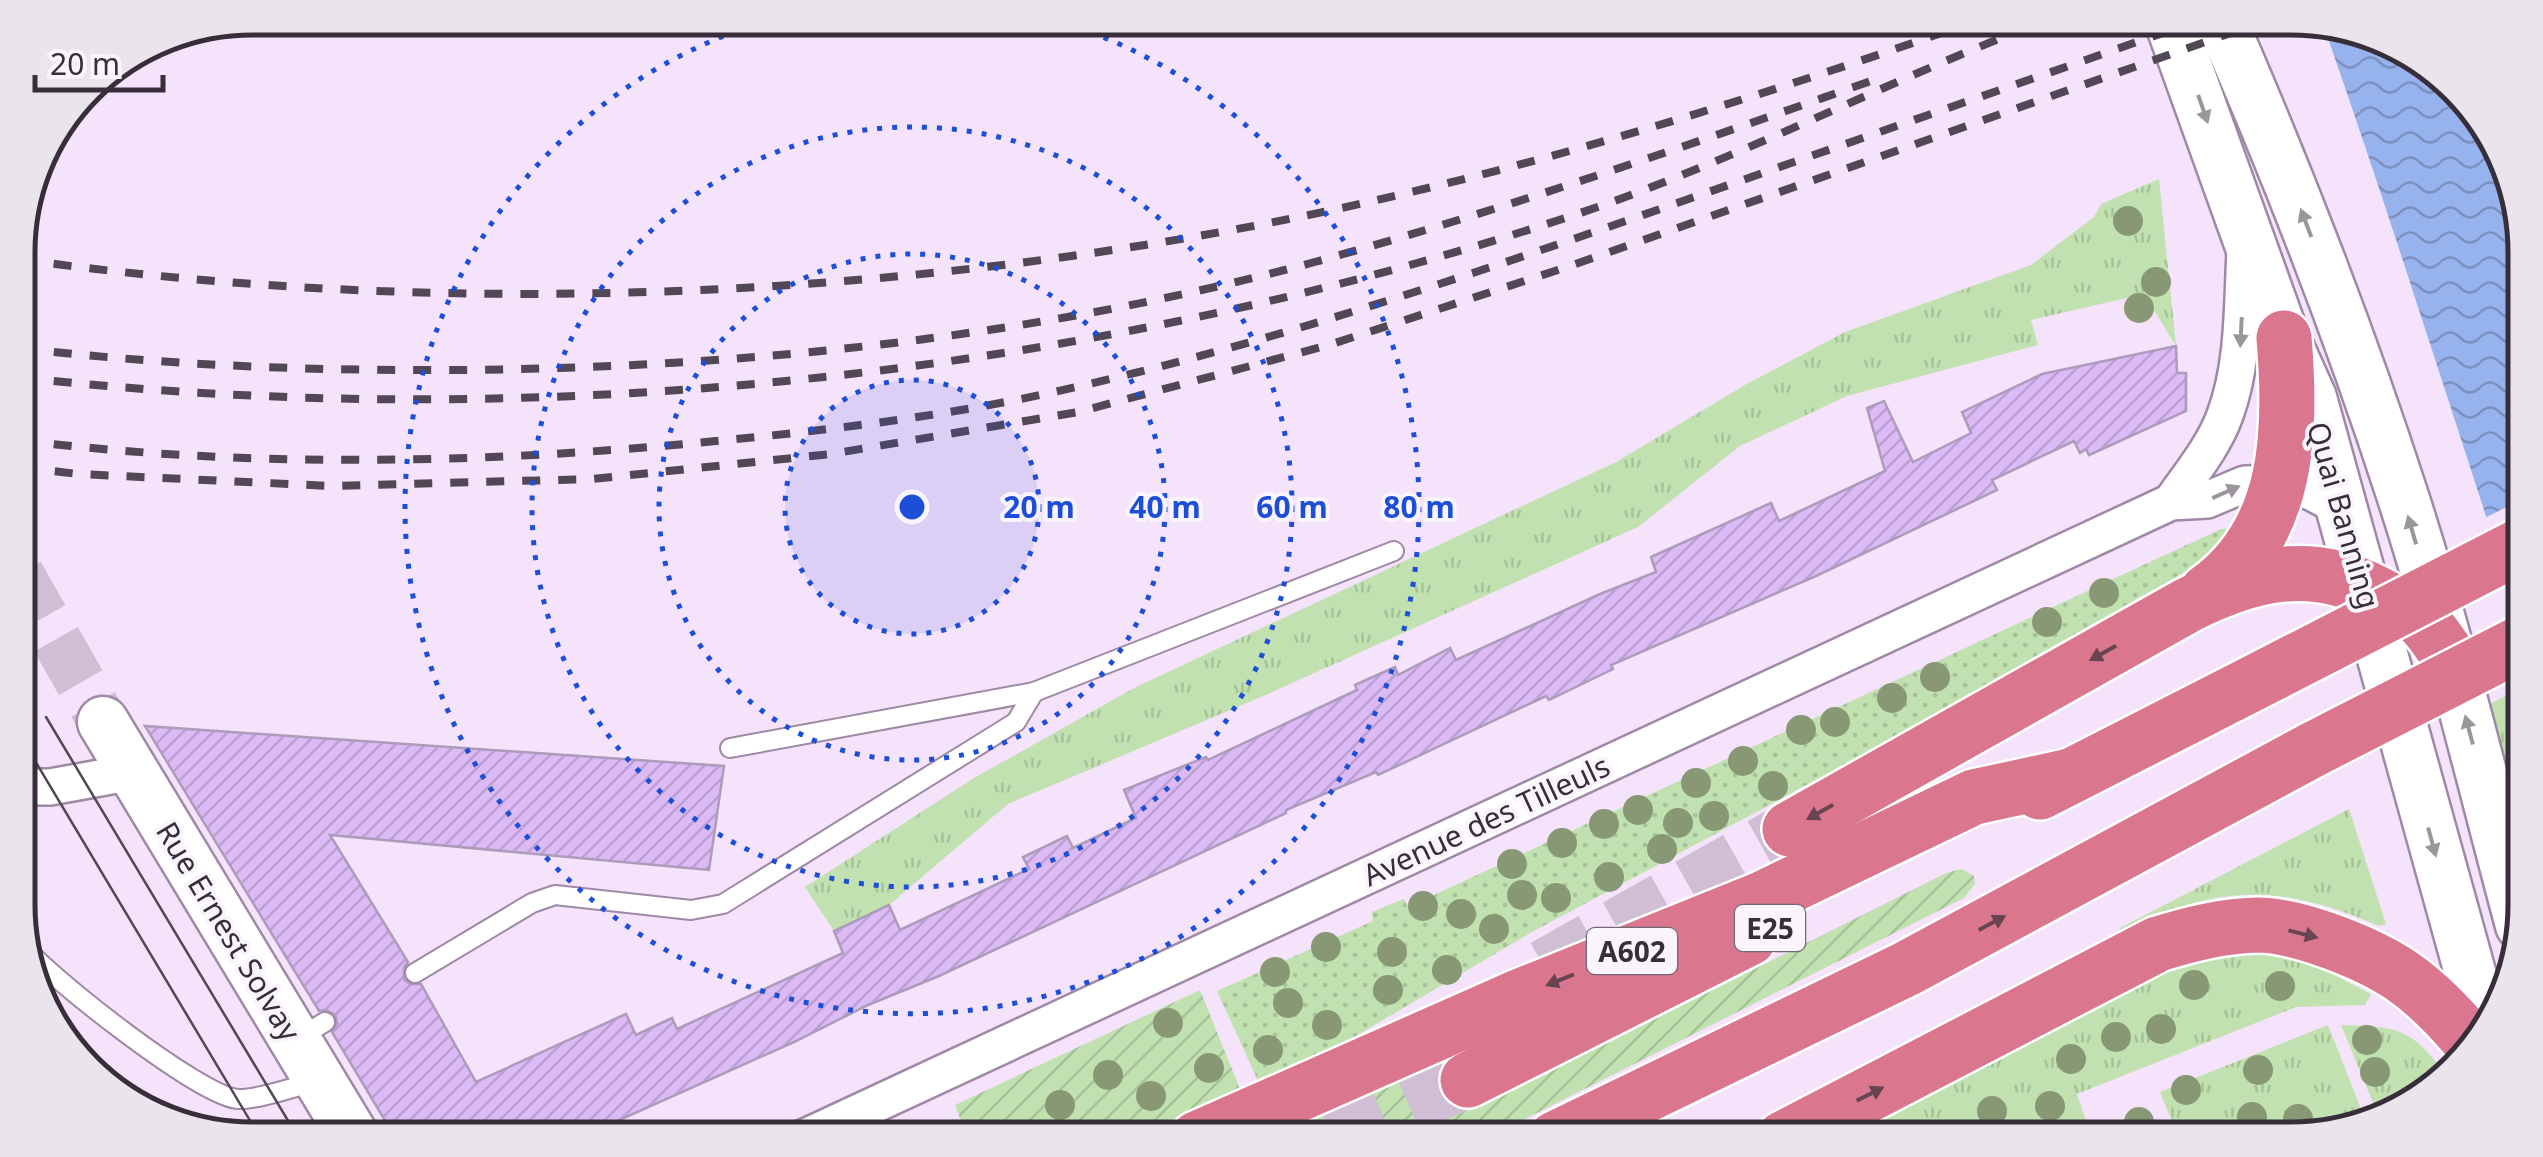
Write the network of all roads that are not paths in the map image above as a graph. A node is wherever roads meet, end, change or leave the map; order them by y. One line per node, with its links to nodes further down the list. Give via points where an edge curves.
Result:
1 (2175, 35): 3 (main road, Quai Banning, one-way to 3)
2 (2228, 35): 13 (main road, Quai Banning, one-way to 2, via 2340,314)
3 (2246, 235): 4 (main road, Quai Banning); 6 (street, one-way to 6, via 2240,350 2226,415)
4 (2284, 338): 5 (highway, via 2288,423); 7 (main road, Quai Banning, via 2311,398)
5 (2280, 484): 6 (street, Avenue des Tilleuls, one-way to 5, via 2207,500 2245,484); 7 (street, Avenue des Tilleuls); 11 (highway, via 2251,547)
6 (2172, 502): 30 (street, Avenue des Tilleuls)
7 (2343, 508): 10 (main road, Quai Banning)
8 (1394, 551): 14 (lane)
9 (2508, 552): 18 (highway, E25, bridge)
10 (2364, 587): 11 (highway, via 2326,574 2281,572); 13 (highway, via 2421,620); 25 (main road, Quai Banning, one-way to 25)
11 (2188, 605): 20 (highway, one-way to 20)
12 (2508, 649): 23 (highway, one-way to 12, bridge)
13 (2450, 657): 21 (main road, Quai Banning, one-way to 13)
14 (1034, 692): 16 (lane); 24 (lane, via 1016,722 723,904 690,910 555,895)
15 (103, 722): 17 (main road, Rue Ernest Solvay)
16 (730, 748)
17 (133, 772): 19 (street); 27 (main road, Rue Ernest Solvay)
18 (2071, 776): 28 (highway, E25); 31 (highway, A602, one-way to 31, via 1974,797 1762,900 1521,996)
19 (35, 787)
20 (1790, 829)
21 (2508, 873)
22 (44, 967): 27 (lane, via 202,1085 237,1099)
23 (1906, 969): 32 (highway); 33 (highway, via 1852,1022)
24 (415, 973)
25 (2480, 1010)
26 (2465, 1034): 34 (highway, one-way to 26, via 2158,944 2207,930 2261,925 2314,936 2402,976)
27 (313, 1048): 29 (main road, Rue Ernest Solvay)
28 (1468, 1080)
29 (346, 1122)
30 (837, 1122)
31 (1236, 1122)
32 (1590, 1122)
33 (1667, 1122)
34 (1817, 1122)

